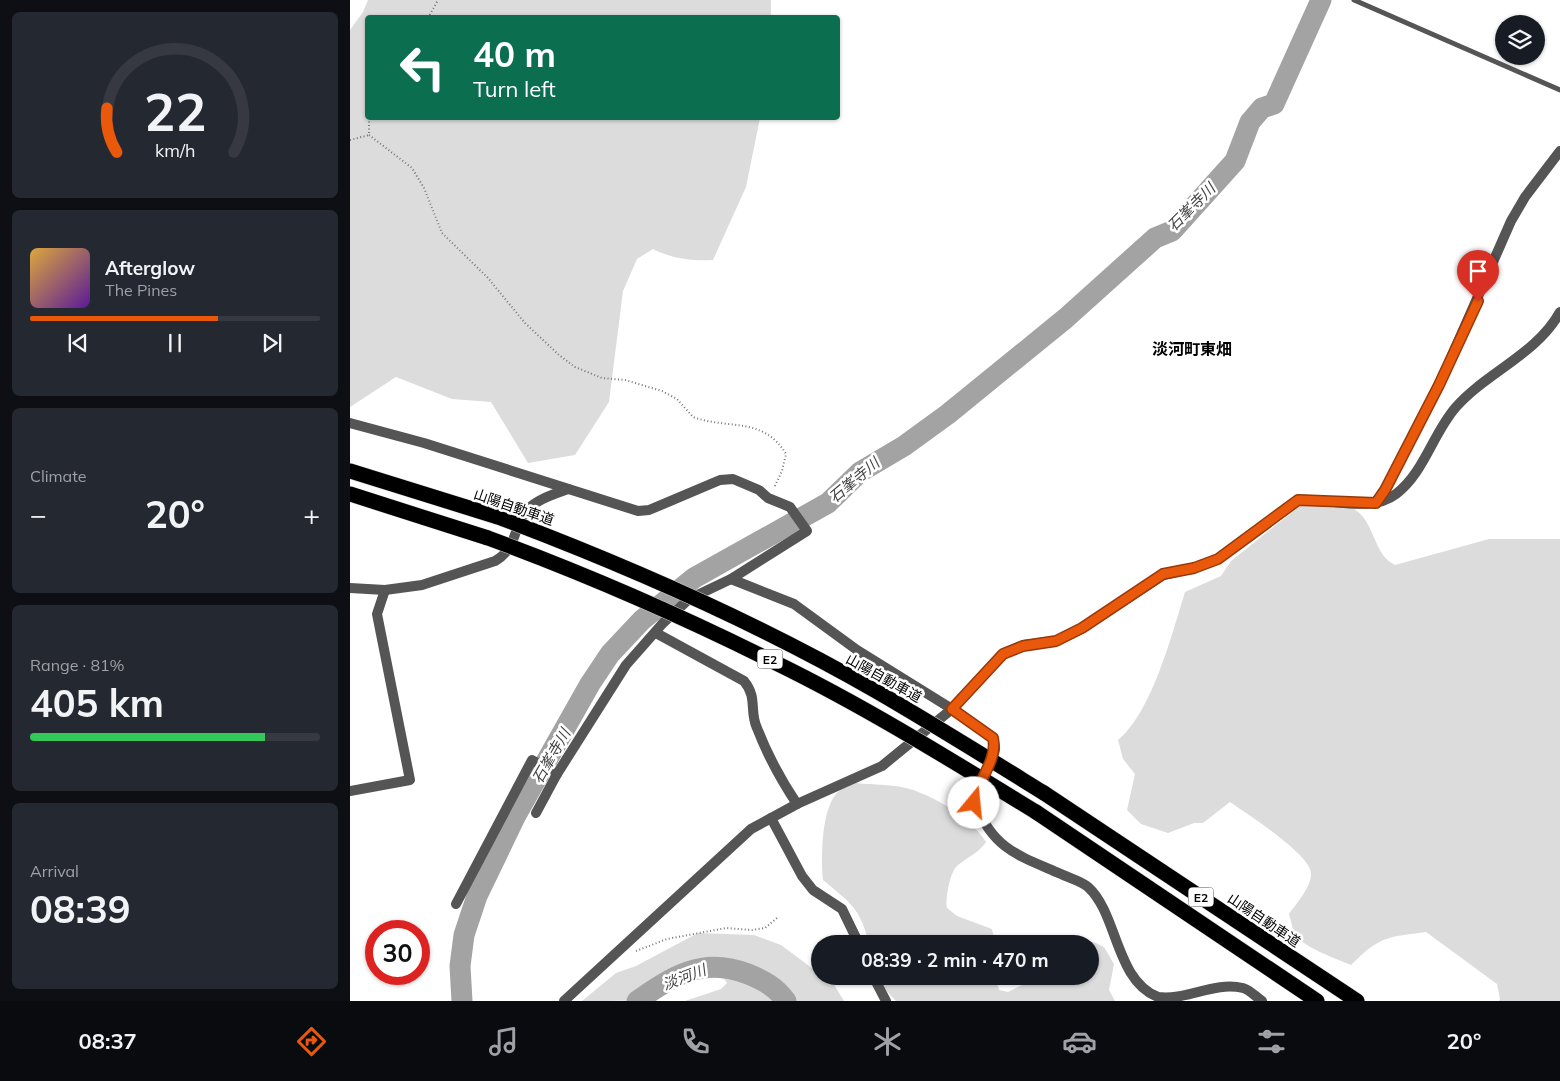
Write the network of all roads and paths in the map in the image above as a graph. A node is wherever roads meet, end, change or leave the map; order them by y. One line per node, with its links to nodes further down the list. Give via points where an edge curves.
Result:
1 (438, 0): 3 (path)
2 (1354, 0): 4 (lane)
3 (430, 15)
4 (1560, 90)
5 (369, 120): 6 (path)
6 (369, 134): 7 (path); 14 (path, via 412,168 424,188 442,233 488,278 524,322 575,367 602,378 625,380 662,391 677,399 698,419 758,428 777,440 786,454 782,472)
7 (350, 140)
8 (1560, 151): 15 (street, via 1511,220 1439,385)
9 (1560, 312): 15 (street, via 1537,341 1456,406 1417,470 1395,495)
10 (350, 423): 12 (street)
11 (350, 471): 35 (highway, 山陽自動車道 / E2, bridge, via 573,545 679,591 788,644 875,690 1044,793)
12 (568, 489): 14 (street, via 638,511 649,510 720,480 732,479 759,490); 18 (street, via 536,502 527,511 506,555 422,585)
13 (350, 494): 34 (highway, E2, bridge, via 566,567 677,614 778,663 880,718 1036,812)
14 (768, 498): 16 (street, via 790,507 806,531)
15 (1376, 503): 20 (street, via 1298,500 1218,559 1163,574 1082,628 1056,641 1023,646 1003,654)
16 (731, 578): 19 (street, via 689,599); 20 (street, via 794,604 857,650)
17 (350, 588): 18 (street)
18 (385, 590): 22 (street, via 377,614 410,780)
19 (656, 633): 21 (street, via 626,665); 23 (street, via 744,681 750,688 756,726 784,785)
20 (952, 709): 23 (street, via 882,766); 33 (street, via 993,738 995,749 974,803 991,836 1012,853 1087,886 1097,897 1126,963 1145,990 1160,998 1178,1000 1217,989 1242,988)
21 (557, 774): 24 (street); 26 (street, via 532,760)
22 (350, 791)
23 (797, 804): 25 (street)
24 (536, 813)
25 (771, 818): 28 (street, via 802,876 813,890 842,909); 31 (street, via 751,829)
26 (456, 904)
27 (777, 918): 29 (path, via 765,928 726,928 667,939)
28 (855, 935)
29 (632, 952)
30 (878, 985): 32 (street)
31 (564, 1001)
32 (886, 1001)
33 (1262, 1001)
34 (1318, 1001)
35 (1357, 1001)

